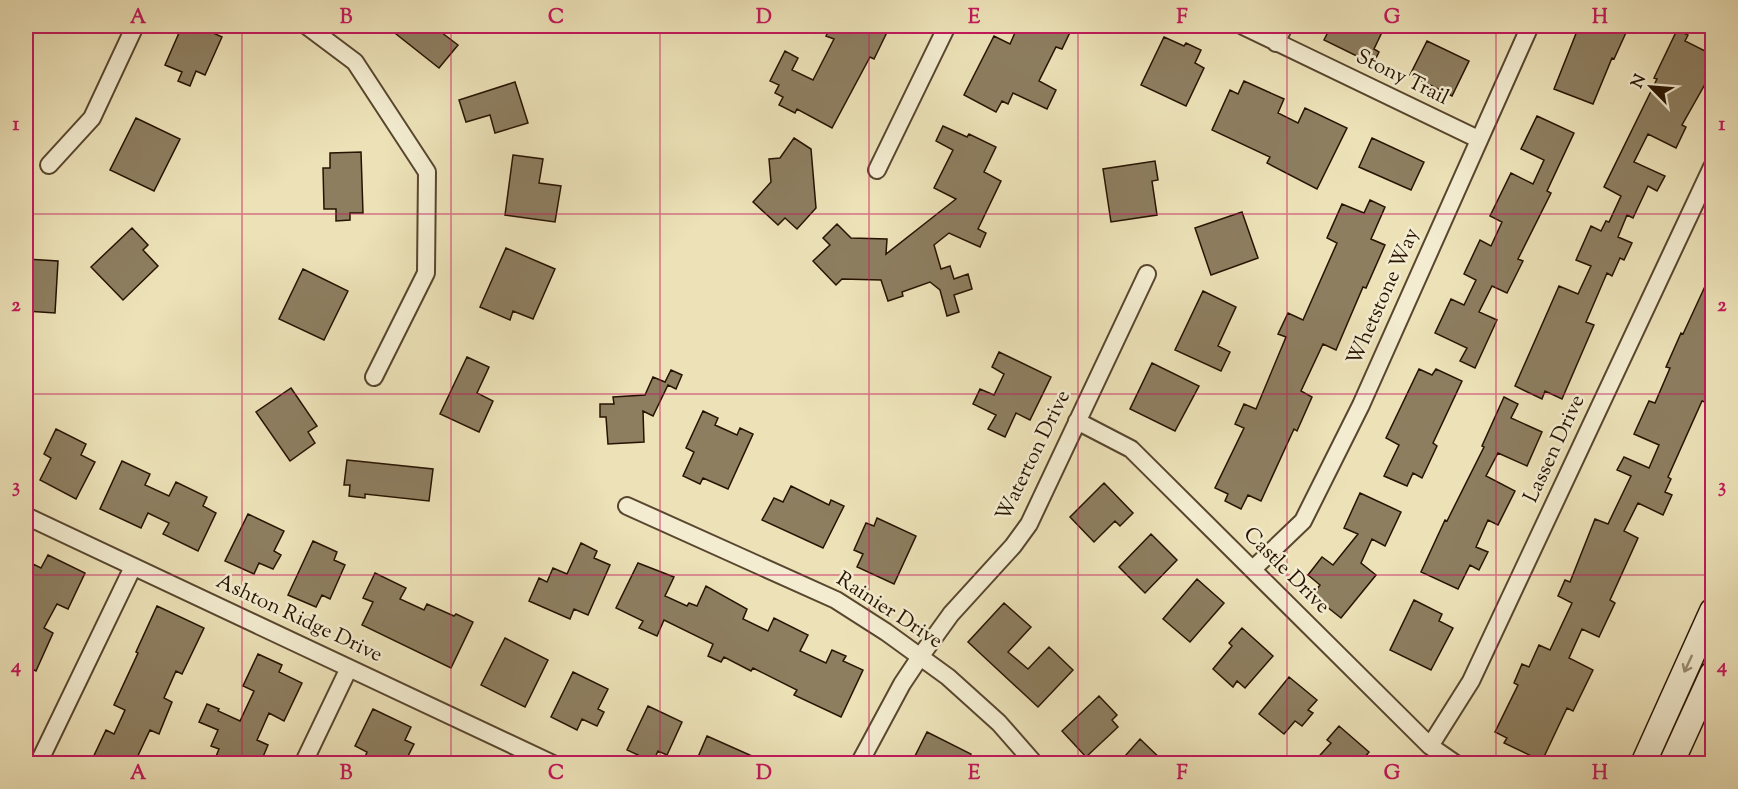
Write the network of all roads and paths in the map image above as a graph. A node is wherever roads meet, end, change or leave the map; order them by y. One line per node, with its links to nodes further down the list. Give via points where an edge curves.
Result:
1 (135, 26): 9 (street, via 92,118)
2 (307, 26): 13 (street, via 355,62 427,172 426,273)
3 (947, 26): 11 (street)
4 (1243, 26): 7 (street, Stony Trail)
5 (1284, 26): 7 (street)
6 (1530, 26): 8 (street, Whetstone Way)
7 (1276, 43): 8 (street, Stony Trail)
8 (1478, 139): 18 (street, Whetstone Way, via 1361,405 1303,521)
9 (49, 165)
10 (1713, 167): 23 (street, Lassen Drive, via 1471,681)
11 (877, 170)
12 (1147, 274): 14 (street, Waterton Drive)
13 (374, 377)
14 (1077, 421): 18 (street, Castle Drive, via 1131,449); 20 (street, Waterton Drive, via 1029,524)
15 (627, 506): 20 (street, Rainier Drive, via 836,600)
16 (26, 516): 17 (street, Ashton Ridge Drive)
17 (133, 567): 21 (street, Ashton Ridge Drive); 24 (street)
18 (1253, 569): 23 (street, Castle Drive)
19 (1713, 611): 30 (main road, one-way to 30)
20 (920, 657): 27 (street, Waterton Drive); 28 (street, Rainier Drive, via 999,723)
21 (349, 668): 25 (street); 26 (street, Ashton Ridge Drive)
22 (1713, 674): 31 (main road)
23 (1430, 746): 29 (street, Castle Drive)
24 (38, 764)
25 (303, 764)
26 (552, 764)
27 (859, 764)
28 (1035, 764)
29 (1456, 764)
30 (1642, 764)
31 (1671, 764)

